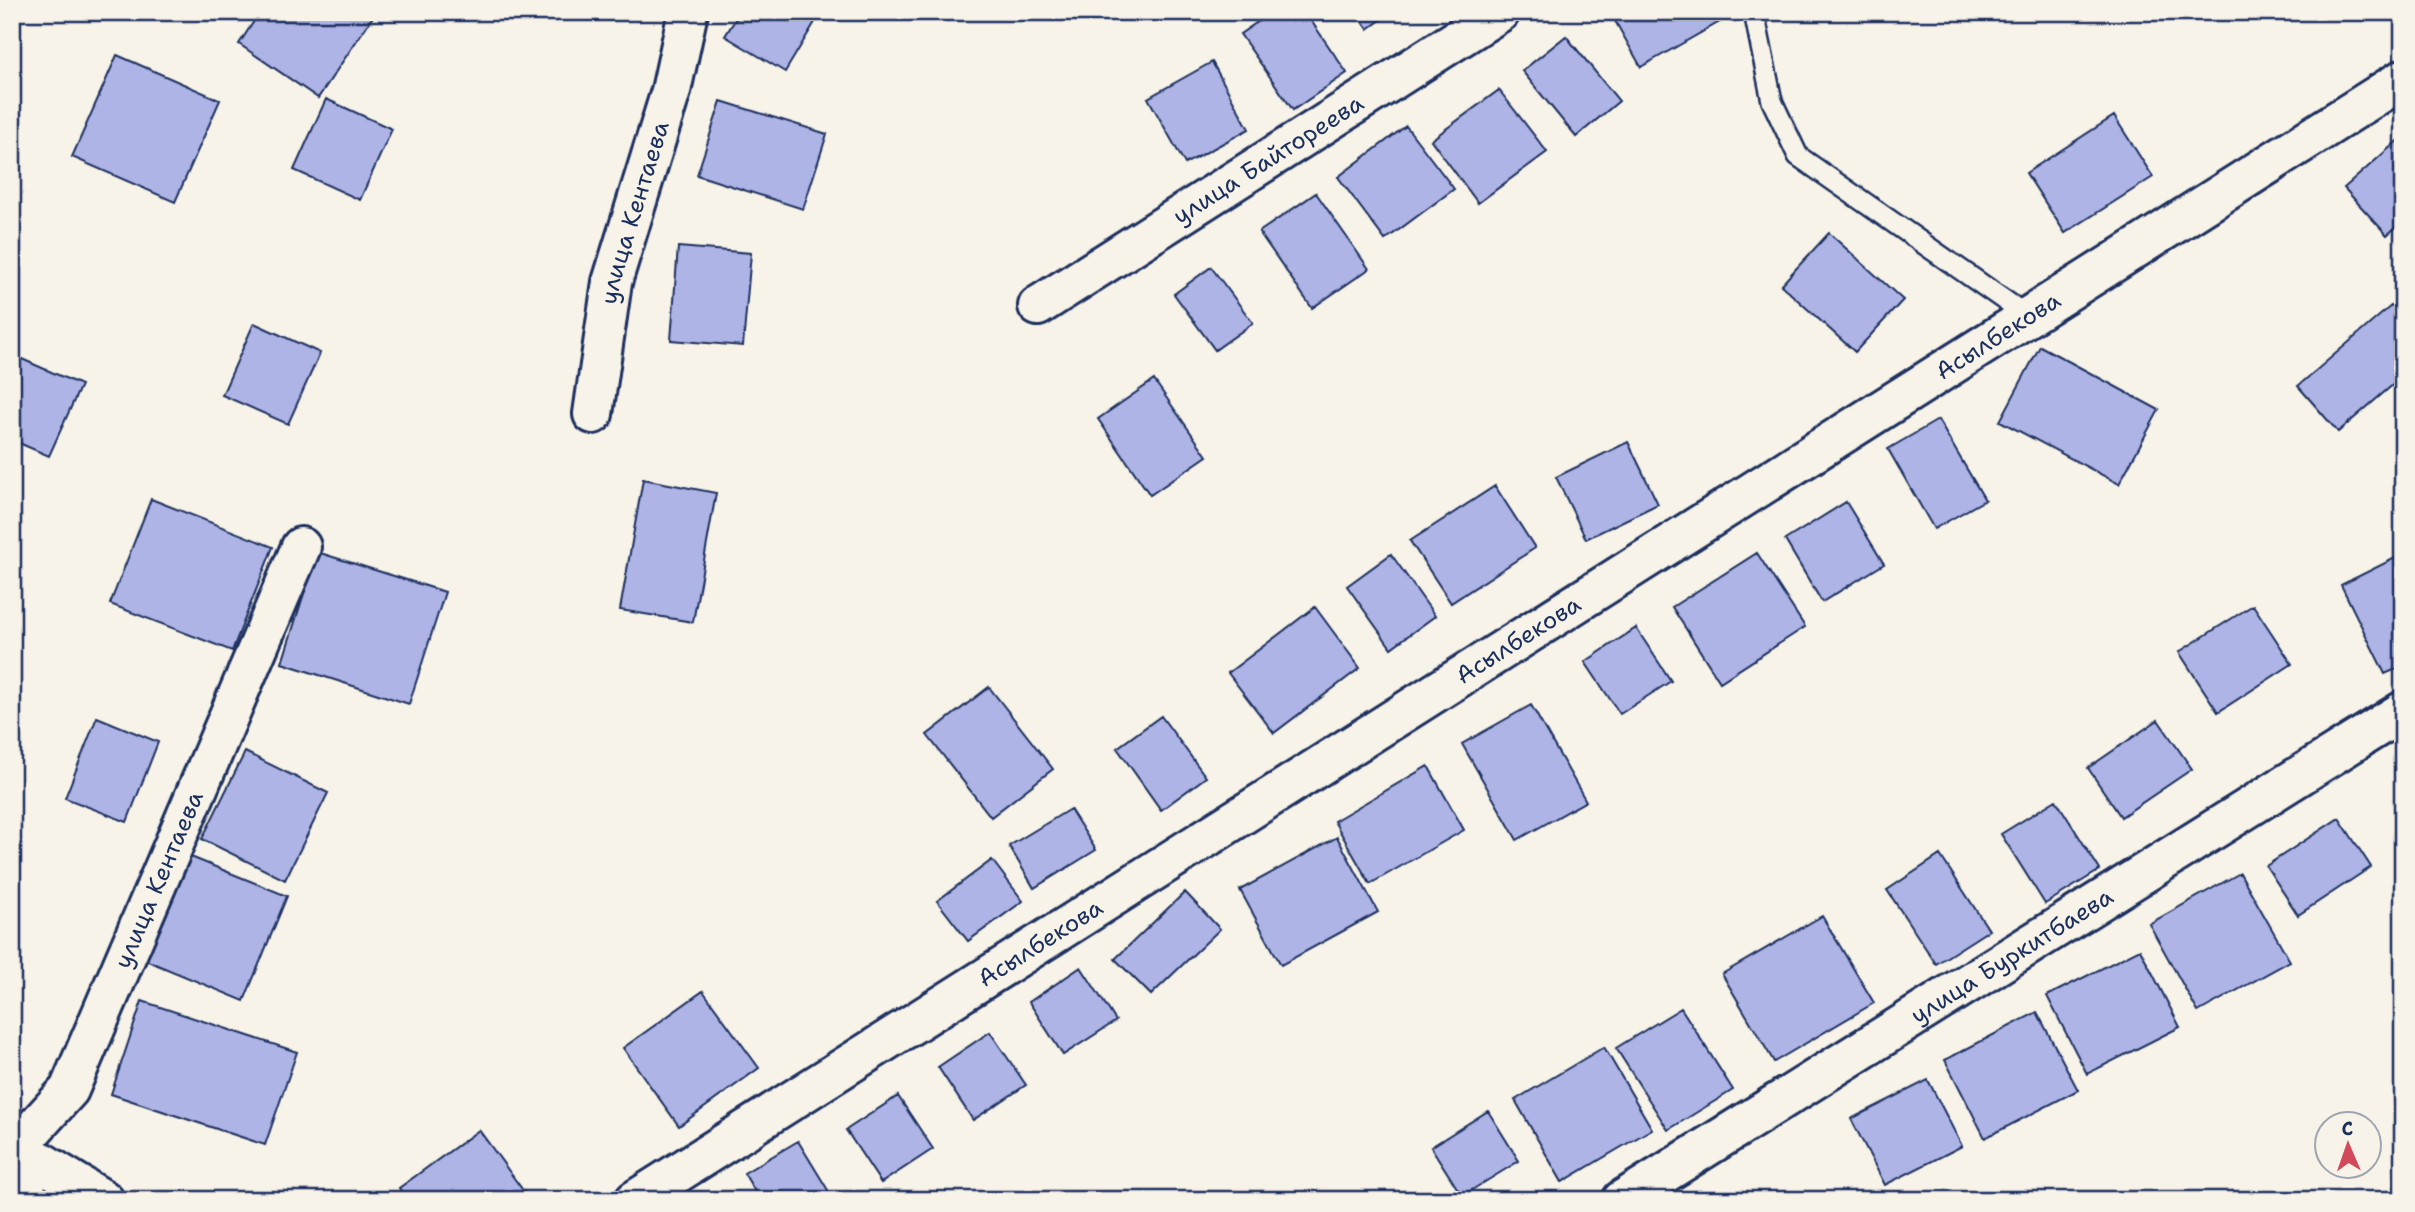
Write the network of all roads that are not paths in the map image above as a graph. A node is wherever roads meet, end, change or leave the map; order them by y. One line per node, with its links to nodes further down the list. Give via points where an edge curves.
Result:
1 (688, 12): 7 (street, улица Кентаева, via 671,91 612,282)
2 (1500, 12): 5 (street, улица Байтореева)
3 (1754, 12): 6 (lane, via 1772,101 1798,156)
4 (2403, 79): 6 (street, Асылбекова)
5 (1038, 306)
6 (2028, 316): 13 (street, Асылбекова)
7 (593, 414)
8 (301, 547): 10 (street, улица Кентаева, via 69,1090)
9 (2403, 711): 14 (street, улица Буркитбаева)
10 (14, 1145): 11 (street); 12 (street)
11 (28, 1200)
12 (104, 1200)
13 (635, 1200)
14 (1622, 1200)

